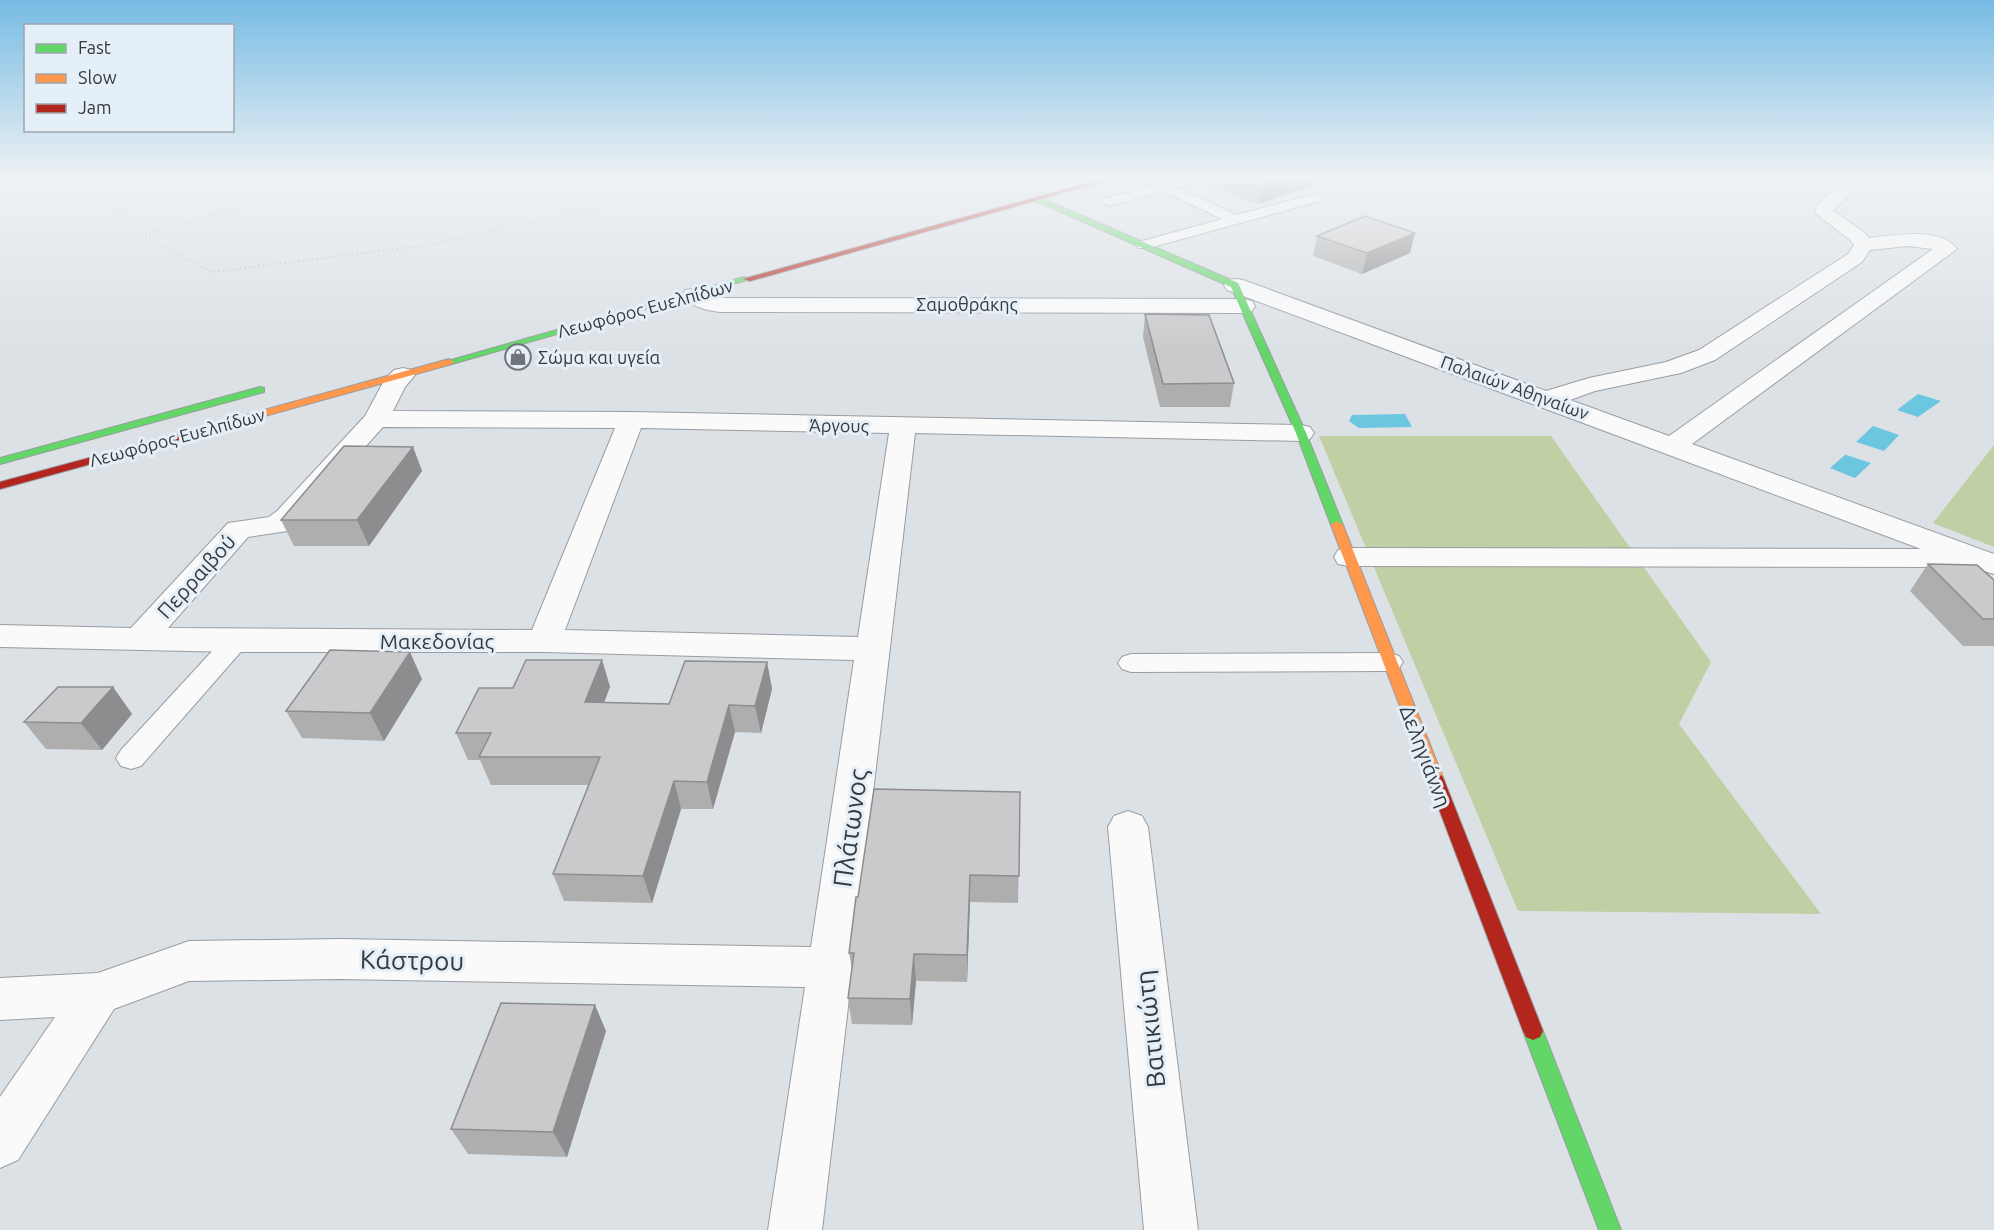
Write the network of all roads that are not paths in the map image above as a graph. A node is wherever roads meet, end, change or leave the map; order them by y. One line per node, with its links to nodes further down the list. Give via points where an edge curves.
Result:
1 (911, 234): 7 (main road, Λεωφόρος Ευελπίδων)
2 (1120, 234): 5 (main road, Παλαιών Αθηναίων)
3 (1183, 234): 5 (lane)
4 (1855, 234): 6 (street)
5 (1144, 245): 8 (main road, Παλαιών Αθηναίων)
6 (1864, 245): 11 (street, via 1855,258 1707,355 1672,368 1589,385); 16 (street, via 1920,241 1947,249)
7 (693, 295): 8 (street, Σαμοθράκης, via 701,302 729,305); 9 (main road, Λεωφόρος Ευελπίδων)
8 (1239, 296): 11 (street, Παλαιών Αθηναίων); 15 (main road, Δεληγιάννη)
9 (403, 375): 12 (street, Περραιβού); 18 (main road, Λεωφόρος Ευελπίδων)
10 (277, 386): 17 (main road, Λεωφόρος Ευελπίδων)
11 (1547, 399): 16 (street, Παλαιών Αθηναίων)
12 (376, 419): 13 (street, Άργους); 22 (street, Περραιβού, via 287,517 276,525 239,529 227,540)
13 (631, 420): 14 (street, Άργους); 24 (street)
14 (903, 426): 15 (street, Άργους); 25 (street, Πλάτωνος)
15 (1301, 433): 19 (main road, Δεληγιάννη)
16 (1672, 446): 20 (street, Παλαιών Αθηναίων)
17 (0, 461)
18 (0, 486)
19 (1349, 557): 20 (street); 26 (main road, Δεληγιάννη)
20 (1985, 562)
21 (0, 636): 22 (street, Μακεδονίας)
22 (141, 638): 23 (street, Μακεδονίας)
23 (236, 641): 24 (street, Μακεδονίας); 28 (lane)
24 (544, 641): 25 (street, Μακεδονίας)
25 (874, 649): 30 (street, Πλάτωνος)
26 (1390, 662): 27 (lane); 36 (main road, Δεληγιάννη)
27 (1131, 663)
28 (131, 758)
29 (1128, 827): 35 (street, Βατικιώτη)
30 (831, 966): 31 (street, Κάστρου, via 340,959 189,961); 34 (street, Πλάτωνος)
31 (98, 994): 32 (street, Κάστρου); 33 (street)
32 (0, 999)
33 (0, 1142)
34 (795, 1230)
35 (1171, 1230)
36 (1610, 1230)

